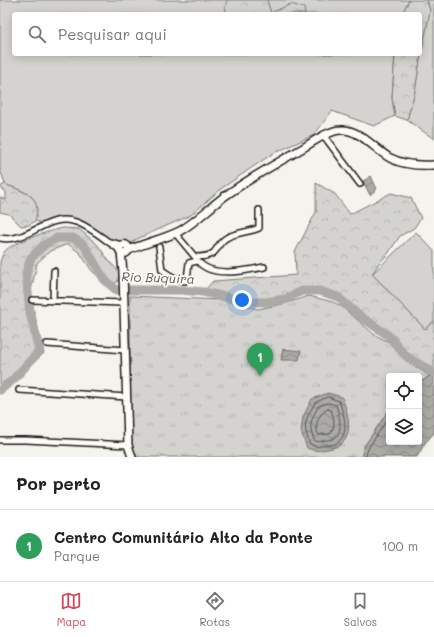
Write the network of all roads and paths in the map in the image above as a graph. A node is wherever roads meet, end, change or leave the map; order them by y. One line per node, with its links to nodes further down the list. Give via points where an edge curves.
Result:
1 (324, 136): 2 (main road, via 346,130 365,139 391,158 414,165); 3 (street); 5 (main road, via 255,176)
2 (434, 165)
3 (360, 184)
4 (259, 210): 9 (street, via 258,229 229,236 212,255)
5 (175, 233): 8 (main road); 9 (street)
6 (0, 238): 8 (street, via 8,240 49,223 69,220)
7 (158, 247): 9 (street, via 162,270 181,280 187,279 189,263)
8 (124, 249): 13 (main road)
9 (196, 259): 10 (street, via 203,266 224,272)
10 (264, 267)
11 (54, 271): 14 (street)
12 (32, 300): 14 (street)
13 (123, 300): 14 (street); 16 (main road)
14 (53, 301)
15 (48, 344): 16 (street)
16 (125, 350): 18 (main road)
17 (19, 390): 18 (street)
18 (127, 397): 20 (main road)
19 (0, 440): 20 (street)
20 (128, 446): 21 (main road)
21 (132, 457)

